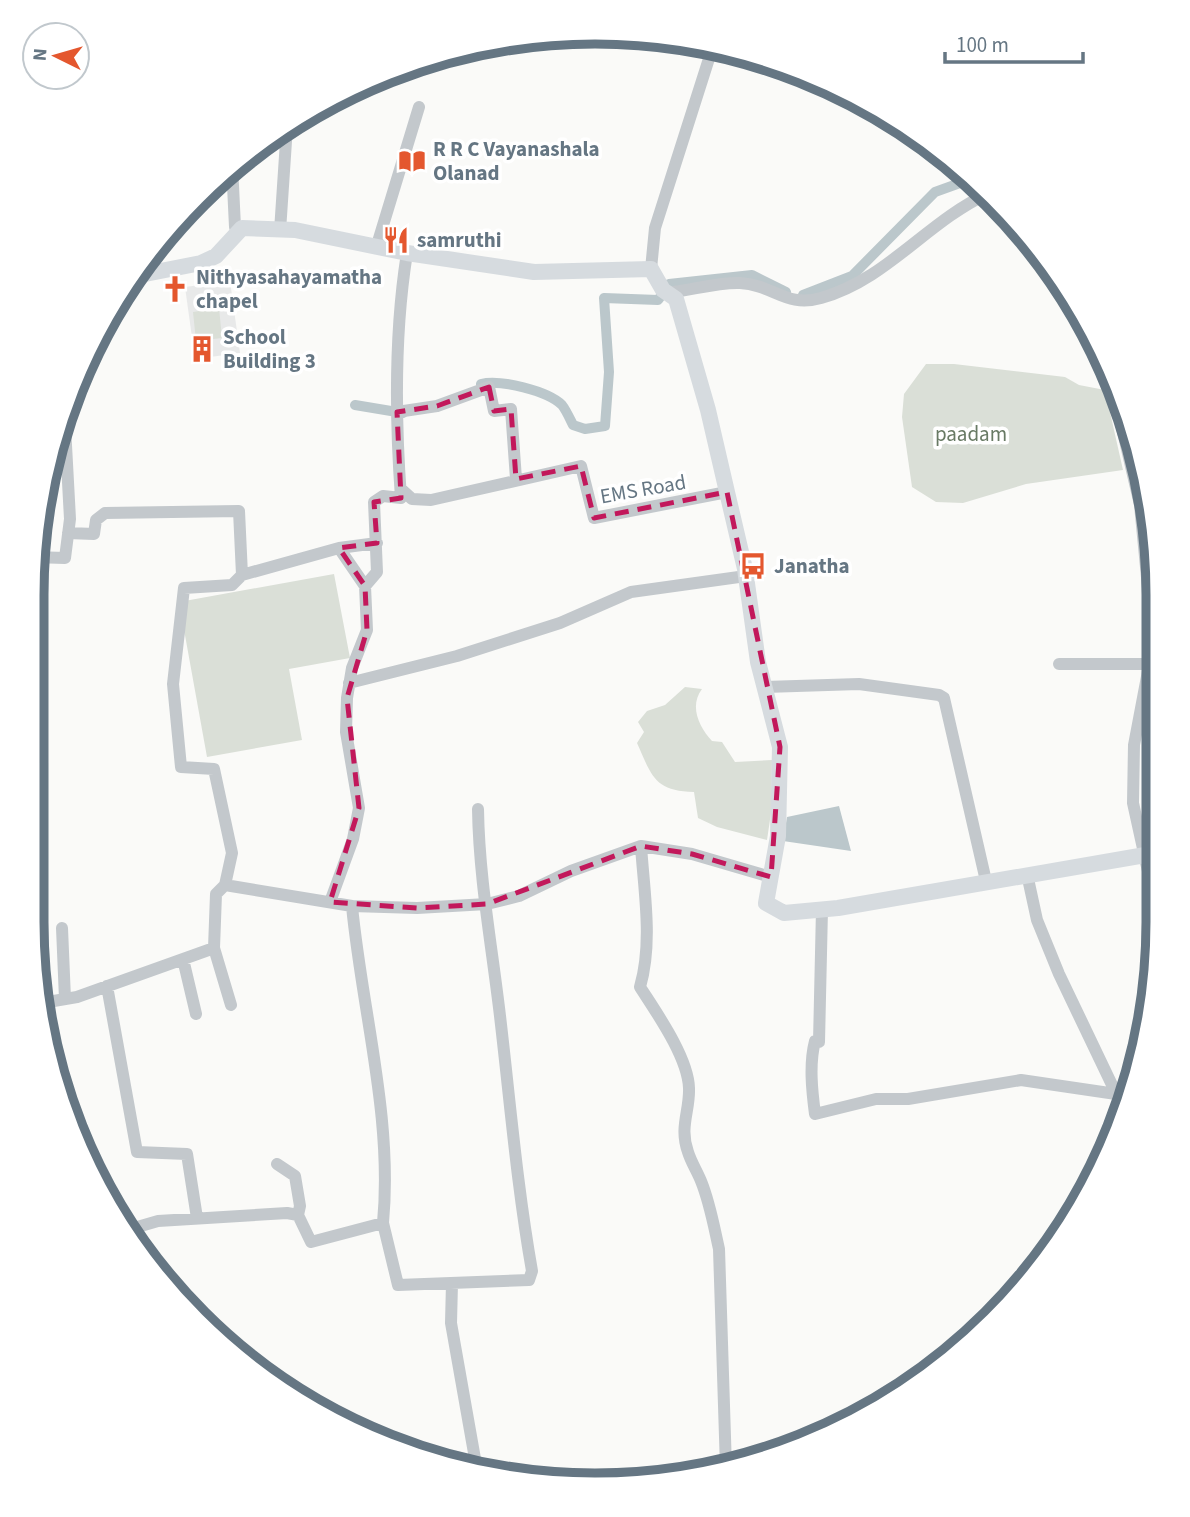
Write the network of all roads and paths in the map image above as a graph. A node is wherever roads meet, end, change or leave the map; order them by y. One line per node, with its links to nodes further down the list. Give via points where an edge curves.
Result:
1 (710, 56): 12 (street, via 655,228)
2 (419, 107): 10 (street)
3 (286, 139): 9 (street)
4 (233, 180): 8 (street, via 235,227)
5 (978, 199): 7 (street)
6 (984, 204): 7 (street, via 969,213)
7 (953, 212): 14 (street, via 862,282 820,299 794,302 762,287 738,283)
8 (242, 228): 9 (main road); 13 (main road, via 216,256)
9 (280, 231): 10 (main road)
10 (377, 245): 11 (main road)
11 (407, 253): 12 (main road, via 534,272); 15 (street, via 400,295)
12 (651, 269): 14 (main road)
13 (148, 273)
14 (664, 292): 19 (main road, via 676,299)
15 (397, 412): 17 (street, via 437,406 489,387 494,411 511,409); 18 (street)
16 (66, 442): 20 (street)
17 (518, 478): 18 (street, via 431,500 412,499); 19 (street, EMS Road, via 582,466 594,518)
18 (401, 489): 21 (street, via 401,498 383,496 374,502)
19 (727, 492): 25 (main road)
20 (68, 533): 23 (street, via 65,558); 24 (street, via 94,534 96,520 105,513 239,511)
21 (377, 542): 22 (street); 26 (street, via 377,572)
22 (339, 548): 24 (street); 26 (street)
23 (45, 557)
24 (242, 575): 39 (street, via 232,585 184,588 173,684 181,767 214,769 232,853)
25 (746, 576): 29 (street, via 631,593 560,623 457,656); 30 (main road)
26 (365, 586): 29 (street, via 367,630)
27 (1059, 664): 28 (street)
28 (1146, 664)
29 (349, 683): 40 (street, via 346,732 359,808 354,839)
30 (765, 687): 37 (main road, via 780,747 778,836); 38 (street, via 859,684 944,698)
31 (1146, 687): 34 (street, via 1134,757 1133,803)
32 (478, 809): 41 (street, via 479,857)
33 (641, 846): 37 (street, via 692,854); 41 (street, via 519,896); 60 (street, via 647,929 640,987 680,1059 689,1088 685,1140 709,1204 719,1249)
34 (1146, 848)
35 (1146, 855): 36 (main road)
36 (1027, 874): 38 (main road); 52 (street, via 1037,920)
37 (771, 877): 43 (main road, via 766,903 784,913)
38 (986, 881): 43 (main road)
39 (225, 885): 40 (street); 45 (street, via 216,894)
40 (330, 902): 42 (street)
41 (487, 904): 42 (street); 59 (street, via 515,1168 532,1271 529,1280 517,1282)
42 (352, 906): 57 (street, via 382,1121)
43 (822, 909): 52 (street, via 819,1042 813,1047 812,1074 815,1114 876,1100 1021,1080)
44 (62, 928): 48 (street)
45 (214, 948): 46 (street); 50 (street)
46 (183, 959): 47 (street); 51 (street)
47 (107, 986): 48 (street); 56 (street, via 137,1152 187,1154)
48 (65, 999): 49 (street)
49 (49, 1002)
50 (231, 1005)
51 (196, 1014)
52 (1116, 1094): 53 (street)
53 (1118, 1097)
54 (277, 1164): 55 (street, via 295,1176)
55 (298, 1215): 56 (street); 57 (street, via 311,1242)
56 (197, 1218): 58 (street)
57 (383, 1223): 59 (street, via 398,1285)
58 (137, 1227)
59 (452, 1283): 61 (street, via 451,1323)
60 (726, 1457)
61 (475, 1460)

